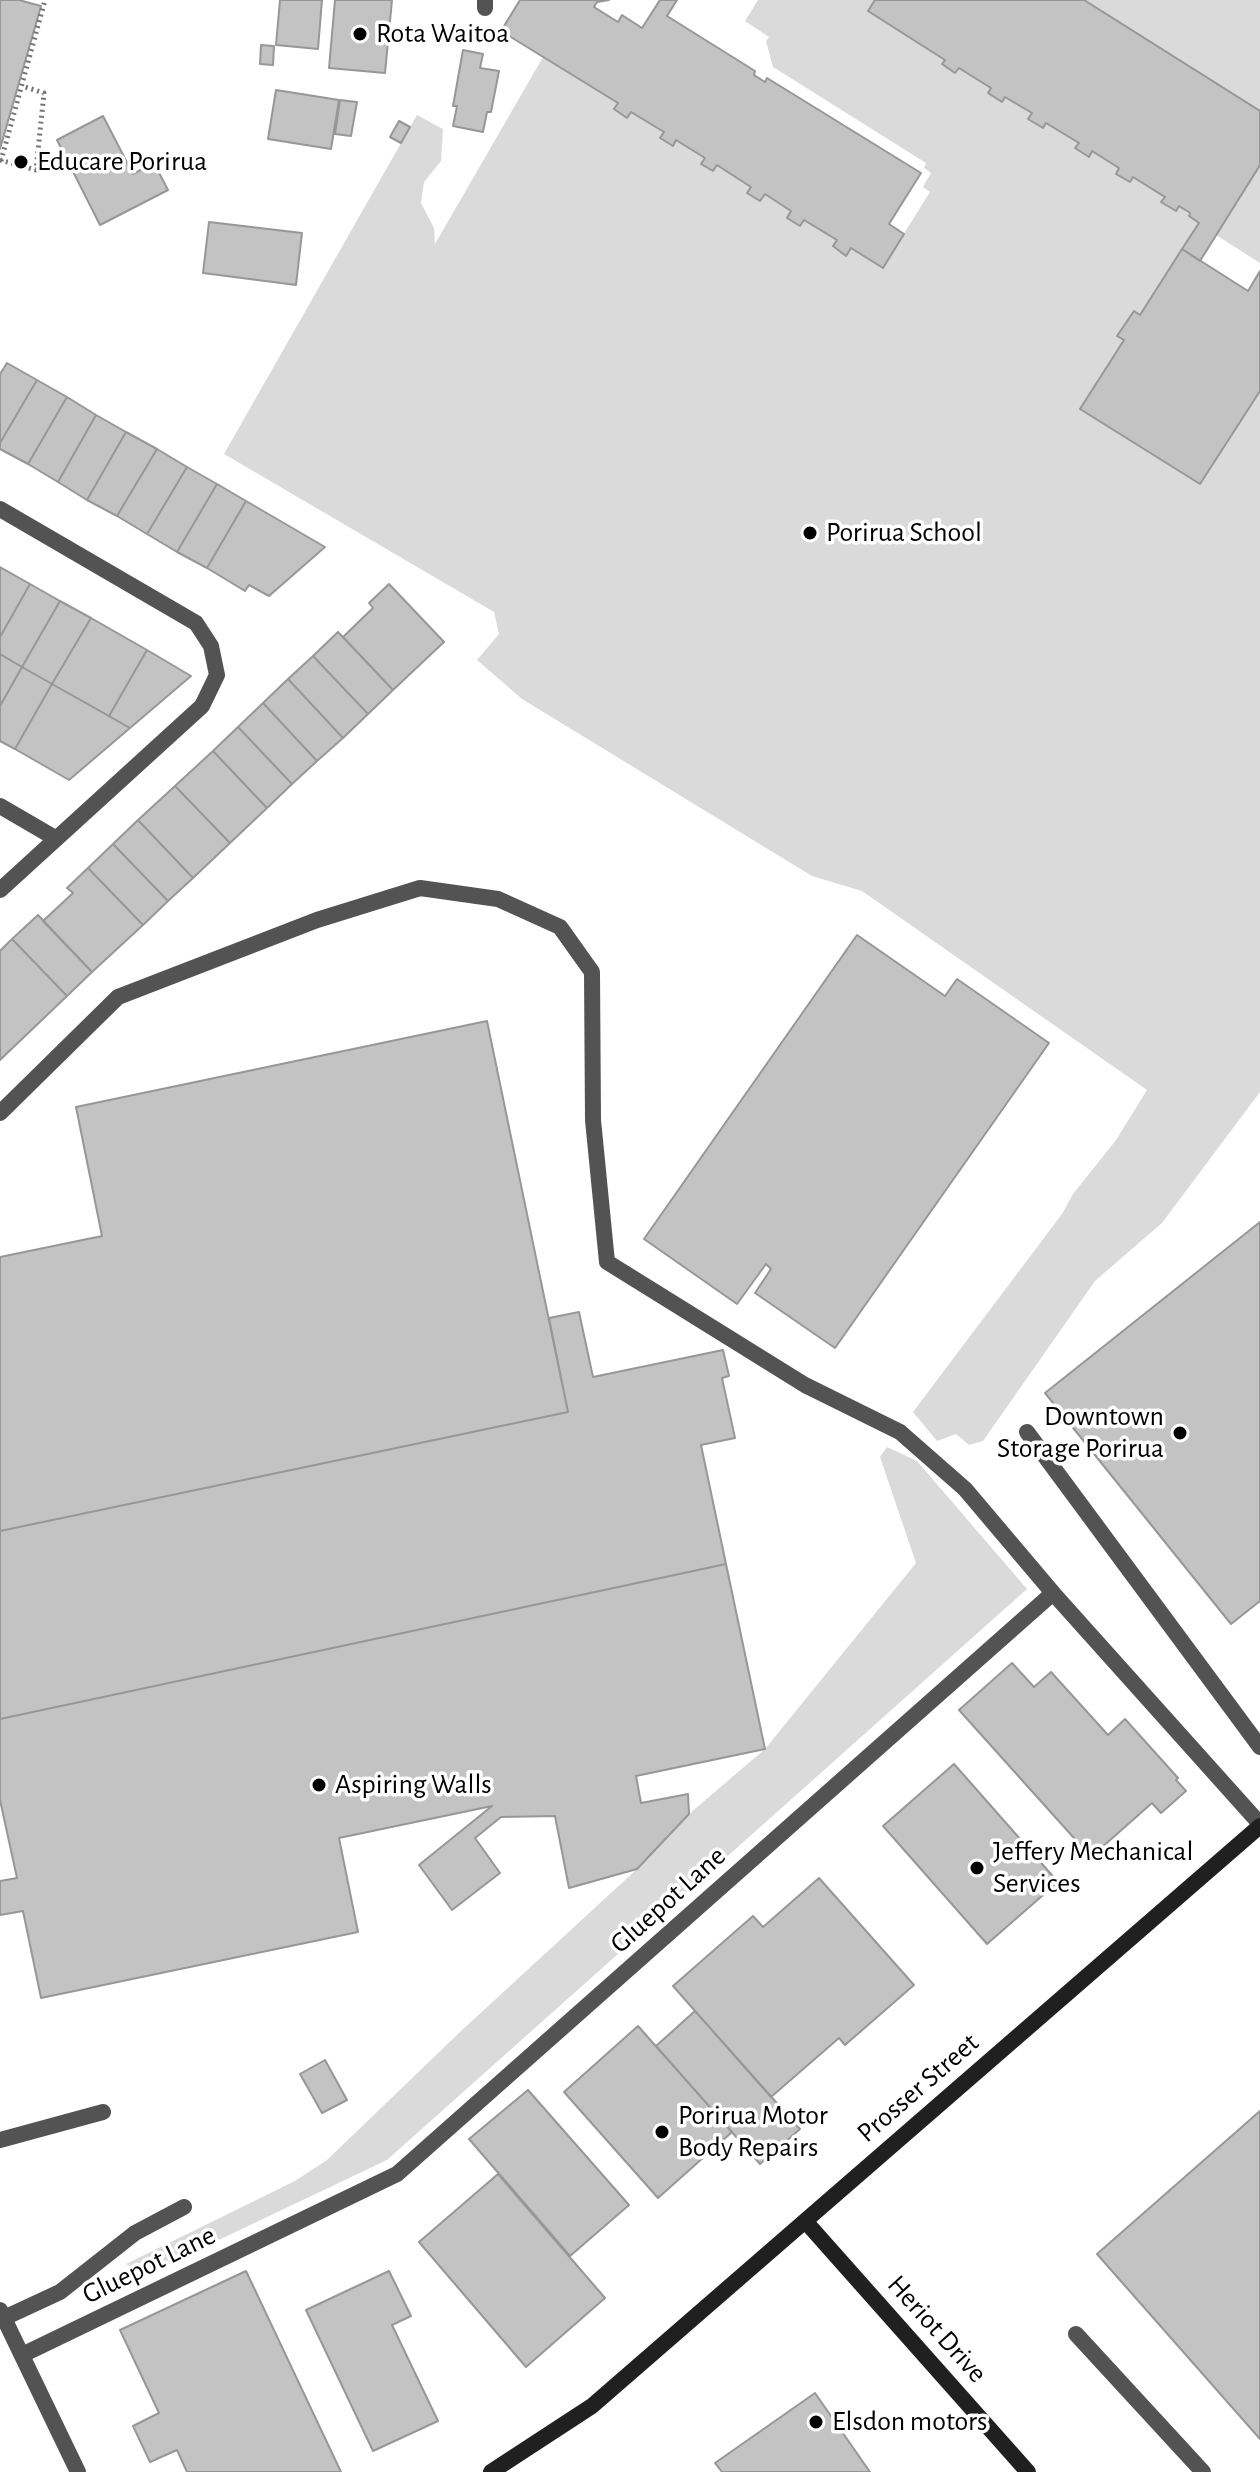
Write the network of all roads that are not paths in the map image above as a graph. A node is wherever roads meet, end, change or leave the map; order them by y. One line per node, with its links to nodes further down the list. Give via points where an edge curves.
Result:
1 (0, 509): 3 (street, via 196,623 211,646 217,675 202,706)
2 (0, 806): 3 (street)
3 (55, 838): 4 (street)
4 (0, 890)
5 (0, 1113): 7 (street, via 118,997 317,920 420,888 498,899 560,927 592,972 593,1120 607,1262 805,1385 900,1432 965,1489)
6 (1027, 1432): 8 (street)
7 (1053, 1593): 9 (street); 16 (street, Gluepot Lane, via 397,2174)
8 (1260, 1747)
9 (1260, 1825): 13 (main road, Prosser Street)
10 (103, 2112): 11 (street)
11 (0, 2140)
12 (184, 2207): 14 (street, via 104,2254 60,2292)
13 (806, 2222): 18 (main road, Prosser Street, via 592,2406); 19 (main road, Heriot Drive)
14 (2, 2314): 16 (street)
15 (1076, 2334): 20 (street)
16 (22, 2355): 17 (street)
17 (78, 2472)
18 (491, 2472)
19 (1028, 2472)
20 (1203, 2472)

